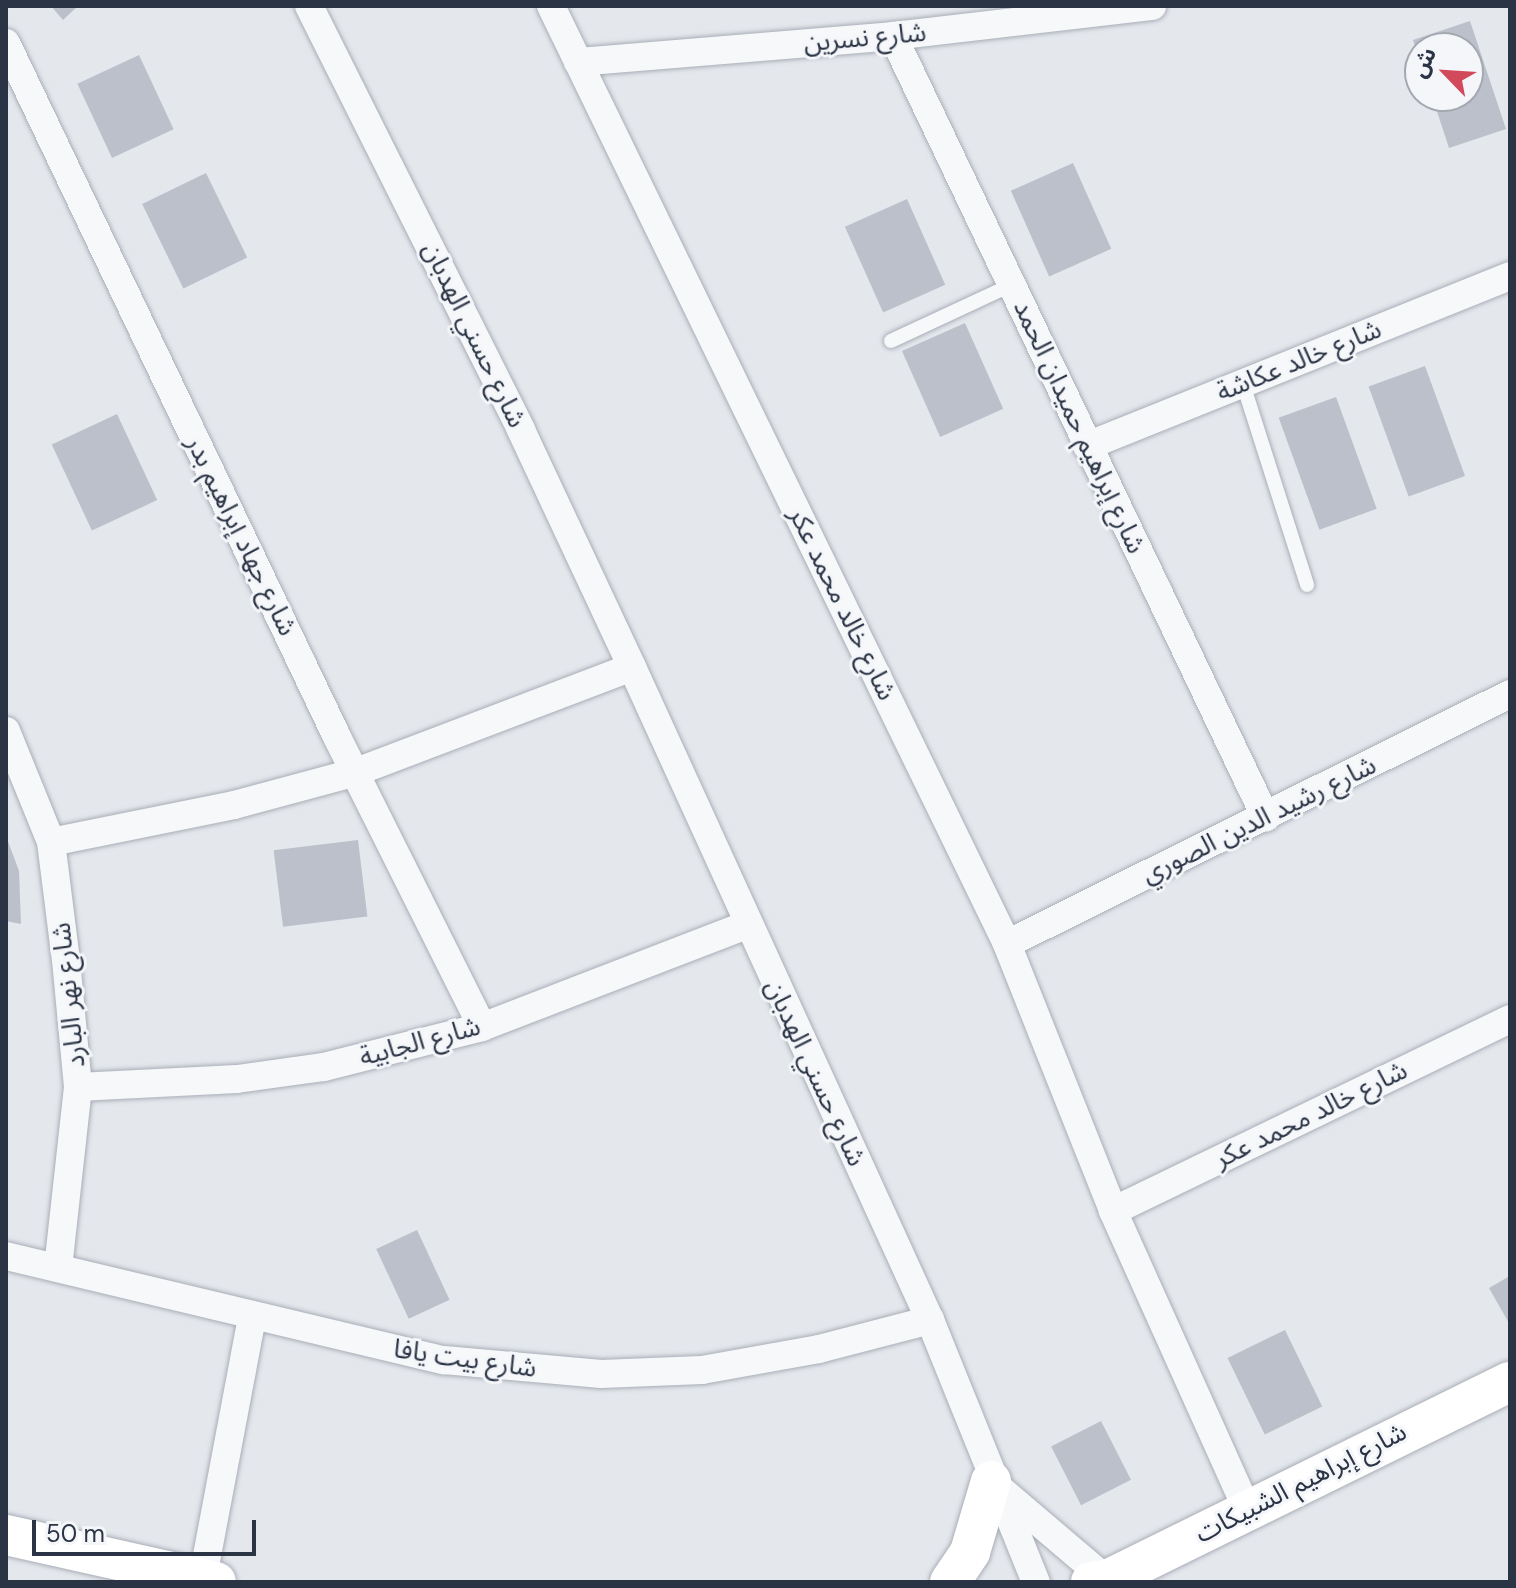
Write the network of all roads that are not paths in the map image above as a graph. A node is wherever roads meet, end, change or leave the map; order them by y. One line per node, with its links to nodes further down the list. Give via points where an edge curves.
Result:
1 (309, 6): 14 (street, شارع حسني الهدبان)
2 (551, 6): 6 (street, شارع خالد محمد عكر)
3 (1152, 6): 4 (street, شارع نسرين)
4 (893, 36): 6 (street, شارع نسرين); 9 (street, شارع إبراهيم حميدان الحمد)
5 (6, 43): 7 (street, شارع جهاد إبراهيم بدر)
6 (578, 62): 21 (street, شارع خالد محمد عكر)
7 (14, 88): 17 (street, شارع جهاد إبراهيم بدر)
8 (1510, 276): 11 (street, شارع خالد عكاشة)
9 (1011, 285): 10 (lane); 12 (street, شارع إبراهيم حميدان الحمد)
10 (891, 341)
11 (1243, 384): 12 (street, شارع خالد عكاشة); 13 (lane)
12 (1087, 446): 18 (street, شارع إبراهيم حميدان الحمد)
13 (1307, 585)
14 (632, 667): 17 (street); 20 (street, شارع حسني الهدبان)
15 (1510, 694): 18 (street, شارع رشيد الدين الصوري)
16 (6, 731): 19 (street, شارع نهر البارد)
17 (356, 772): 19 (street, via 234,805); 23 (street, شارع جهاد إبراهيم بدر)
18 (1266, 818): 21 (street, شارع رشيد الدين الصوري)
19 (51, 842): 24 (street, شارع نهر البارد)
20 (746, 925): 23 (street, شارع الجابية); 29 (street, شارع حسني الهدبان)
21 (1007, 944): 25 (street, شارع خالد محمد عكر)
22 (1510, 1019): 25 (street, شارع خالد محمد عكر)
23 (482, 1027): 24 (street, شارع الجابية, via 324,1067 237,1079)
24 (78, 1087): 27 (street, شارع نهر البارد)
25 (1113, 1211): 32 (street, شارع خالد محمد عكر)
26 (6, 1256): 27 (street, شارع بيت يافا)
27 (58, 1267): 28 (street, شارع بيت يافا)
28 (252, 1318): 29 (street, شارع بيت يافا, via 444,1360 601,1374 702,1370 819,1349); 34 (street)
29 (930, 1320): 31 (street, شارع حسني الهدبان)
30 (1510, 1382): 32 (street, شارع إبراهيم الشبيكات)
31 (991, 1481): 35 (street, شارع حسني الهدبان); 36 (street, via 970,1552); 37 (street, شارع حسني الهدبان)
32 (1248, 1512): 35 (street, شارع إبراهيم الشبيكات)
33 (6, 1535): 34 (street)
34 (207, 1581)
35 (1103, 1581)
36 (950, 1582)
37 (1036, 1582)

